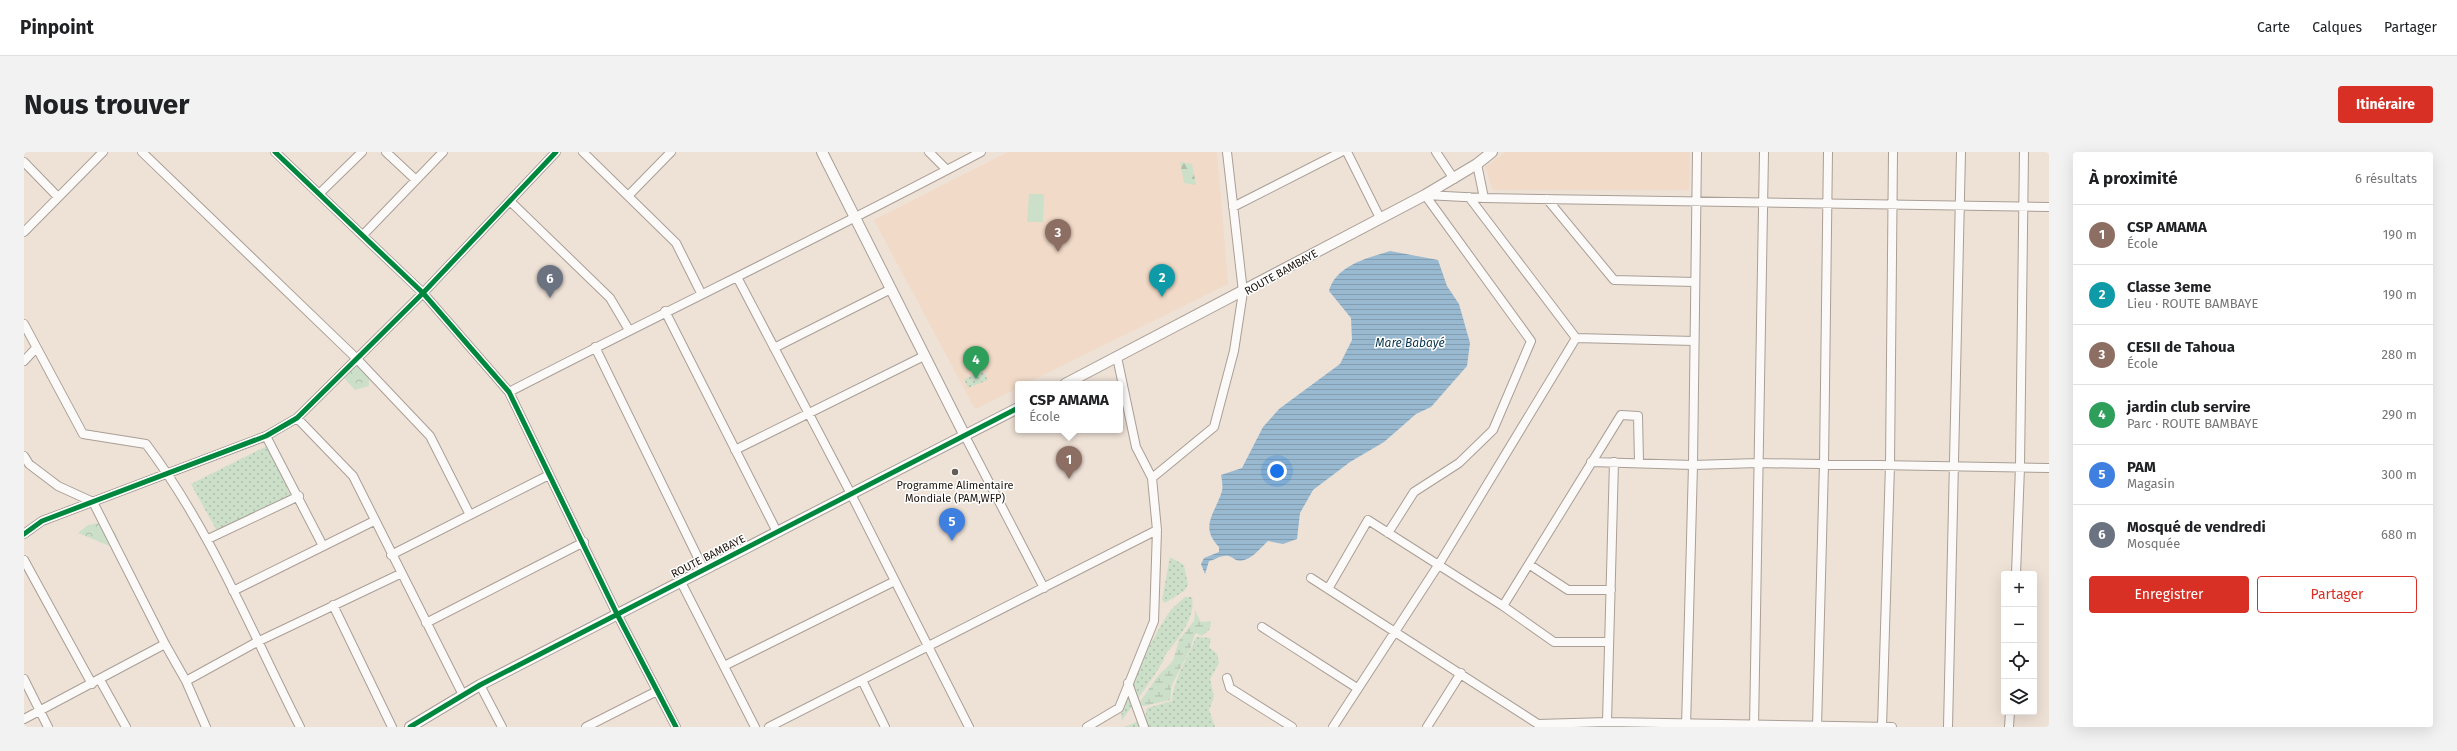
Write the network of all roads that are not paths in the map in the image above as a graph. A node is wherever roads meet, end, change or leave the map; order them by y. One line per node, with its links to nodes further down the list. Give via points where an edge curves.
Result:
1 (103, 152): 32 (street)
2 (142, 152): 65 (street)
3 (275, 152): 29 (street)
4 (362, 152): 29 (street)
5 (386, 152): 28 (street)
6 (443, 152): 28 (street)
7 (556, 152): 36 (street)
8 (583, 152): 31 (street)
9 (671, 152): 31 (street)
10 (822, 152): 46 (street)
11 (928, 152): 26 (street)
12 (981, 152): 26 (street)
13 (1227, 152): 43 (street)
14 (1341, 152): 43 (street)
15 (1347, 152): 45 (street)
16 (1436, 152): 27 (street)
17 (1492, 152): 25 (street, ROUTE BAMBAYE)
18 (1697, 152): 37 (street)
19 (1764, 152): 38 (street)
20 (1828, 152): 39 (street)
21 (1893, 152): 40 (street)
22 (1961, 152): 41 (street)
23 (2024, 152): 42 (street)
24 (24, 162): 32 (street)
25 (1477, 164): 27 (street, ROUTE BAMBAYE); 34 (street)
26 (947, 170): 46 (street)
27 (1454, 179): 30 (street, ROUTE BAMBAYE)
28 (416, 180): 48 (street)
29 (319, 194): 48 (street)
30 (1425, 195): 33 (street); 45 (street, ROUTE BAMBAYE); 98 (street, via 1531,340 1493,430 1459,463 1414,492)
31 (628, 196): 54 (street, via 676,243)
32 (58, 197): 47 (street)
33 (1469, 197): 34 (street); 58 (street)
34 (1484, 198): 35 (street)
35 (1547, 199): 37 (street); 50 (street, via 1614,280)
36 (510, 200): 53 (street); 57 (street, via 610,298)
37 (1696, 201): 38 (street); 50 (street)
38 (1762, 202): 39 (street); 81 (street)
39 (1827, 203): 40 (street); 82 (street)
40 (1891, 204): 41 (street); 84 (street)
41 (1960, 205): 42 (street); 85 (street)
42 (2023, 206): 44 (street); 86 (street)
43 (1233, 207): 52 (street)
44 (2049, 207)
45 (1380, 218): 52 (street, ROUTE BAMBAYE)
46 (855, 219): 49 (street); 51 (street)
47 (24, 232)
48 (363, 235): 53 (street)
49 (737, 277): 54 (street); 62 (street)
50 (1696, 282): 59 (street)
51 (891, 289): 62 (street); 63 (street)
52 (1243, 292): 64 (street, ROUTE BAMBAYE); 90 (street, via 1234,350 1214,428)
53 (423, 293): 65 (street); 70 (street)
54 (701, 293): 55 (street)
55 (665, 311): 57 (street); 76 (street)
56 (24, 324): 61 (street)
57 (629, 330): 60 (street)
58 (1576, 338): 59 (street); 105 (street)
59 (1694, 342): 83 (street)
60 (595, 347): 70 (street); 107 (street)
61 (36, 348): 66 (street); 88 (street, via 83,434 146,444)
62 (774, 348): 72 (street)
63 (924, 356): 72 (street); 75 (street)
64 (1117, 357): 67 (street, ROUTE BAMBAYE); 68 (street)
65 (356, 358): 73 (street); 94 (street, via 430,436)
66 (24, 361)
67 (1071, 381)
68 (1122, 381)
69 (1123, 385): 90 (street, via 1136,447)
70 (509, 392): 89 (street)
71 (1015, 410): 75 (street, ROUTE BAMBAYE)
72 (809, 413): 76 (street); 91 (street)
73 (297, 418): 74 (street); 95 (street, via 353,476)
74 (266, 436): 88 (street); 92 (street)
75 (965, 436): 91 (street, ROUTE BAMBAYE); 113 (street)
76 (735, 450): 97 (street)
77 (24, 456): 93 (street, via 29,464 58,486)
78 (1592, 462): 79 (street); 80 (street, via 1621,415 1638,416); 106 (street)
79 (1614, 462): 80 (street); 115 (street)
80 (1639, 462): 83 (street)
81 (1758, 463): 82 (street); 83 (street); 147 (street)
82 (1824, 464): 84 (street); 148 (street)
83 (1693, 465): 145 (street)
84 (1890, 465): 85 (street); 167 (street)
85 (1954, 466): 86 (street); 169 (street)
86 (2020, 467): 87 (street); 108 (street)
87 (2049, 468)
88 (168, 473): 93 (street); 100 (street)
89 (549, 475): 94 (street); 101 (street)
90 (1152, 478): 96 (street)
91 (851, 494): 97 (street, ROUTE BAMBAYE); 111 (street)
92 (299, 496): 100 (street); 102 (street)
93 (93, 502): 99 (street, via 42,520); 125 (street)
94 (470, 515): 103 (street)
95 (374, 520): 102 (street); 103 (street)
96 (1157, 530): 113 (street); 134 (street, via 1154,620)
97 (777, 532): 107 (street, ROUTE BAMBAYE)
98 (1388, 533): 105 (street); 114 (street, via 1368,520)
99 (24, 534)
100 (208, 540): 116 (street)
101 (584, 542): 119 (street); 120 (street)
102 (323, 546): 116 (street)
103 (391, 555): 109 (street)
104 (24, 560): 135 (street)
105 (1438, 564): 118 (street); 122 (street)
106 (1530, 565): 115 (street, via 1568,590); 118 (street)
107 (704, 570): 112 (street, ROUTE BAMBAYE)
108 (2016, 571)
109 (400, 574): 117 (street); 120 (street)
110 (1311, 578): 114 (street)
111 (895, 580): 126 (street); 127 (street)
112 (681, 582): 119 (street, ROUTE BAMBAYE); 127 (street)
113 (1044, 588): 126 (street)
114 (1328, 589): 122 (street)
115 (1611, 590): 124 (street)
116 (233, 591): 123 (street)
117 (333, 605): 123 (street); 153 (street)
118 (1503, 606): 124 (street, via 1554,642)
119 (617, 614): 136 (street, ROUTE BAMBAYE); 138 (street)
120 (426, 623): 139 (street)
121 (1262, 627): 137 (street)
122 (1395, 631): 128 (street); 137 (street)
123 (257, 642): 133 (street); 152 (street)
124 (1610, 642): 143 (street)
125 (165, 644): 131 (street); 133 (street)
126 (928, 646): 132 (street); 161 (street)
127 (724, 666): 158 (street)
128 (1461, 673): 146 (street); 166 (street)
129 (1227, 678): 164 (street, via 1230,688)
130 (24, 679): 140 (street)
131 (100, 680): 135 (street); 150 (street)
132 (862, 680): 144 (street); 160 (street)
133 (186, 681): 151 (street)
134 (1128, 683): 162 (street, via 1120,708); 163 (street)
135 (92, 684): 140 (street)
136 (480, 685): 139 (street, ROUTE BAMBAYE); 155 (street)
137 (1357, 688): 165 (street)
138 (657, 691): 156 (street); 157 (street)
139 (463, 695): 154 (street, ROUTE BAMBAYE)
140 (40, 711): 142 (street); 149 (street)
141 (2010, 715): 170 (street)
142 (24, 719)
143 (1607, 722): 145 (street); 146 (street)
144 (783, 724): 159 (street)
145 (1686, 725): 147 (street)
146 (1538, 726)
147 (1754, 726): 148 (street)
148 (1817, 726): 167 (street)
149 (48, 727)
150 (126, 727)
151 (206, 727)
152 (300, 727)
153 (392, 727)
154 (410, 727)
155 (502, 727)
156 (586, 727)
157 (676, 727)
158 (755, 727)
159 (769, 727)
160 (885, 727)
161 (969, 727)
162 (1087, 727)
163 (1144, 727)
164 (1292, 727)
165 (1333, 727)
166 (1427, 727)
167 (1882, 727): 168 (street)
168 (1892, 727)
169 (1948, 727)
170 (2009, 727)

